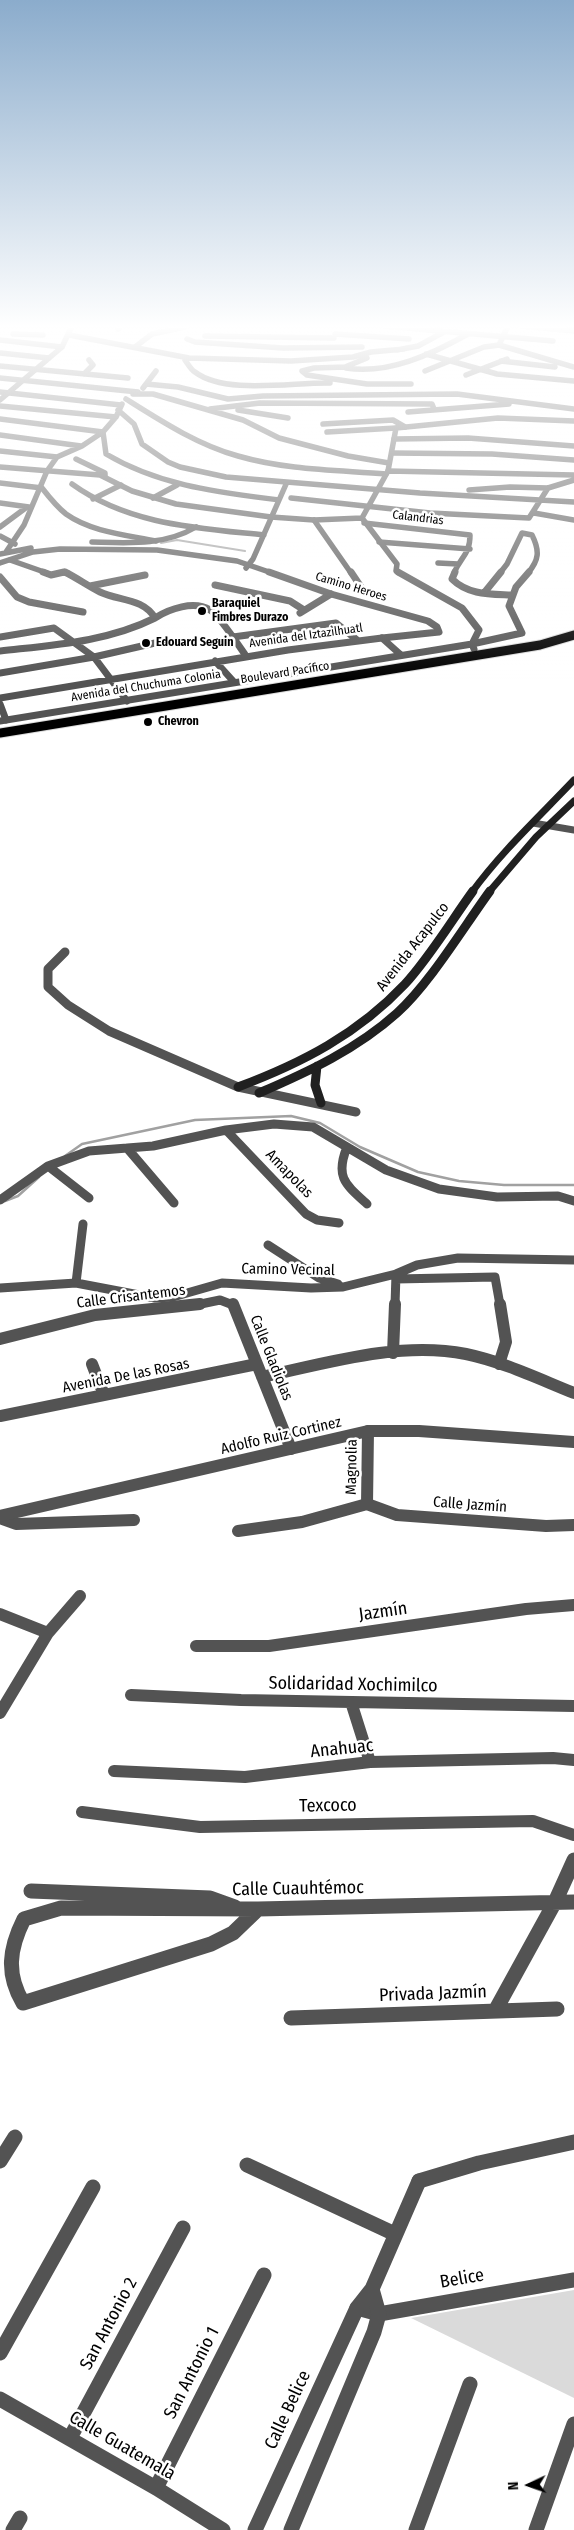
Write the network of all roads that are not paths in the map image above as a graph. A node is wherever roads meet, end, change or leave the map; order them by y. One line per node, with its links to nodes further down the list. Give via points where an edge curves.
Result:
1 (68, 444): 9 (street)
2 (85, 444): 9 (street)
3 (105, 444): 26 (street, via 106,454)
4 (142, 444): 22 (street, via 168,462 226,477)
5 (209, 444): 17 (street, via 237,456 300,468)
6 (302, 444): 17 (street)
7 (393, 444): 12 (street)
8 (548, 444): 10 (street)
9 (82, 446): 13 (street)
10 (574, 446)
11 (0, 451): 13 (street)
12 (392, 452): 15 (street); 17 (street)
13 (57, 457): 18 (street)
14 (76, 459): 20 (street, via 105,473)
15 (574, 460)
16 (0, 467): 18 (street)
17 (388, 469): 19 (street); 28 (street)
18 (47, 472): 20 (street); 27 (street)
19 (574, 475)
20 (106, 477): 25 (street, Calandrias)
21 (574, 480): 29 (street)
22 (287, 482): 28 (street); 35 (street)
23 (0, 483): 27 (street)
24 (72, 484): 31 (street)
25 (121, 484): 31 (street); 32 (street, Calandrias)
26 (177, 485): 32 (street); 35 (street)
27 (42, 488): 39 (street); 50 (street, via 66,514 74,518)
28 (380, 488): 30 (street); 38 (street)
29 (548, 488): 30 (street); 34 (street)
30 (400, 491): 34 (street)
31 (93, 498): 46 (street, via 133,515)
32 (153, 498): 41 (street, Calandrias)
33 (291, 498): 38 (street)
34 (540, 499): 36 (street); 40 (street)
35 (279, 500): 41 (street)
36 (574, 502)
37 (0, 503): 39 (street)
38 (368, 505): 40 (street, via 430,513); 43 (street)
39 (29, 507): 45 (street); 52 (street)
40 (532, 516): 44 (street)
41 (271, 517): 42 (street, Calandrias); 47 (street)
42 (314, 520): 43 (street, Calandrias); 67 (street)
43 (363, 520): 51 (street); 54 (street, Calandrias, via 470,535)
44 (574, 520)
45 (2, 524)
46 (196, 527): 47 (street); 50 (street, via 184,535)
47 (264, 535): 62 (street)
48 (0, 536): 52 (street)
49 (145, 541): 50 (street); 53 (street, via 63,542); 55 (street)
50 (156, 541)
51 (380, 542): 54 (street); 82 (street, via 397,564 396,571 404,578 445,595 472,616 479,630)
52 (15, 544): 53 (street); 56 (street)
53 (21, 549): 56 (street); 57 (street)
54 (470, 549): 61 (street)
55 (154, 551): 57 (street, Camino Heroes, via 82,548); 62 (street, Camino Heroes)
56 (3, 553)
57 (28, 554): 58 (street, Camino Heroes)
58 (10, 560): 60 (street, Camino Heroes); 66 (street, via 51,575 65,572)
59 (438, 563): 61 (street)
60 (0, 564)
61 (458, 564): 68 (street, via 452,579 456,584)
62 (250, 567): 69 (street, Camino Heroes)
63 (146, 575): 66 (street)
64 (0, 577): 71 (street, via 17,598)
65 (215, 585): 69 (street, via 290,601 302,612)
66 (90, 586): 72 (street, via 101,593 143,606 152,611)
67 (361, 587)
68 (484, 593): 70 (street); 70 (street, via 507,564 522,533 532,535 540,546 540,556)
69 (331, 594): 73 (street, Camino Heroes, via 428,621)
70 (511, 595): 82 (street, Avenida del Chuchuma Colonia, via 511,616 522,633)
71 (83, 612)
72 (155, 618): 76 (street, via 168,609 204,607); 81 (street, via 142,626)
73 (439, 632): 77 (street, Avenida del Iztazilhuatl)
74 (574, 635): 84 (main road, Boulevard Pacífico, via 540,645)
75 (0, 637): 81 (street, via 54,628)
76 (233, 637): 80 (street); 86 (street)
77 (382, 638): 79 (street, Avenida del Iztazilhuatl); 85 (street)
78 (168, 640): 87 (street)
79 (357, 640): 80 (street, Avenida del Iztazilhuatl); 80 (street, via 336,624)
80 (281, 641): 86 (street, Avenida del Iztazilhuatl)
81 (72, 642): 83 (street); 87 (street)
82 (472, 644): 84 (street); 85 (street, Avenida del Chuchuma Colonia)
83 (0, 651)
84 (476, 654): 96 (main road, Boulevard Pacífico)
85 (401, 655): 91 (street, Avenida del Chuchuma Colonia)
86 (246, 656): 88 (street, Avenida del Iztazilhuatl)
87 (94, 657): 89 (street); 90 (street)
88 (215, 661): 90 (street, Avenida del Iztazilhuatl); 91 (street)
89 (0, 673)
90 (110, 679): 92 (street, Avenida del Iztazilhuatl); 93 (street)
91 (234, 682): 93 (street, Avenida del Chuchuma Colonia)
92 (0, 698)
93 (127, 701): 95 (street, Avenida del Chuchuma Colonia)
94 (0, 704): 95 (street)
95 (3, 720)
96 (0, 733)
97 (574, 780): 99 (main road, Avenida Acapulco)
98 (574, 801): 100 (main road, Avenida Acapulco)
99 (533, 823): 100 (street); 104 (main road, Avenida Acapulco, via 521,832 481,880 407,982 381,1008 334,1042 288,1068)
100 (549, 826): 101 (street); 103 (main road, Avenida Acapulco, via 502,875 398,1012 356,1045)
101 (574, 830)
102 (65, 952): 104 (street, via 48,969 48,986 68,1005 109,1031)
103 (317, 1066): 105 (main road, Avenida Acapulco); 106 (main road, via 313,1080)
104 (238, 1088): 105 (street)
105 (259, 1093): 106 (street)
106 (321, 1103): 107 (street)
107 (356, 1112)
108 (226, 1130): 109 (street, via 274,1124 302,1125 313,1127); 110 (street, via 153,1146); 117 (street, Amapolas, via 306,1214 317,1220)
109 (347, 1147): 114 (street, via 386,1170 439,1189 497,1197 558,1196); 116 (street, via 339,1164 343,1183)
110 (128, 1148): 111 (street, via 89,1151); 115 (street)
111 (48, 1166): 112 (street); 113 (street)
112 (88, 1198)
113 (0, 1200)
114 (574, 1201)
115 (174, 1203)
116 (367, 1204)
117 (338, 1223)
118 (83, 1224): 122 (street)
119 (268, 1245): 123 (street, via 319,1278)
120 (574, 1260): 121 (street, Camino Vecinal, via 458,1258 417,1265)
121 (396, 1276): 123 (street, Camino Vecinal); 127 (street); 130 (street, via 491,1276 497,1279 506,1342)
122 (76, 1283): 123 (street, Camino Vecinal, via 154,1298 173,1297 222,1283 311,1288); 124 (street, Camino Vecinal)
123 (343, 1286)
124 (0, 1288)
125 (207, 1300): 126 (street, Calle Crisantemos, via 188,1307 82,1317); 129 (street, Calle Gladiolas, via 222,1298 233,1304)
126 (0, 1339)
127 (393, 1352): 130 (street, via 451,1352); 131 (street)
128 (92, 1364): 133 (street)
129 (258, 1364): 131 (street, Calle Gladiolas); 133 (street, Avenida De las Rosas)
130 (499, 1364): 132 (street)
131 (262, 1377): 137 (street, Calle Gladiolas)
132 (574, 1393)
133 (104, 1395): 134 (street, Avenida De las Rosas)
134 (0, 1416)
135 (368, 1431): 136 (street, Adolfo Ruiz Cortinez, via 419,1431); 137 (street, Adolfo Ruiz Cortinez); 138 (street, Magnolia)
136 (574, 1442)
137 (291, 1449): 139 (street, Adolfo Ruiz Cortinez)
138 (367, 1504): 141 (street, Calle Jazmín, via 397,1515 546,1526); 142 (street, via 302,1522)
139 (0, 1517): 140 (street, via 16,1524)
140 (134, 1520)
141 (574, 1525)
142 (238, 1531)
143 (80, 1596): 146 (street)
144 (574, 1604): 147 (street, Jazmín, via 269,1646)
145 (0, 1614): 146 (street)
146 (48, 1633): 151 (street)
147 (196, 1646)
148 (131, 1694): 149 (street, Solidaridad Xochimilco)
149 (351, 1702): 150 (street, Solidaridad Xochimilco); 153 (street)
150 (574, 1706)
151 (0, 1713)
152 (574, 1760): 153 (street, Anahuac)
153 (370, 1762): 154 (street, Anahuac, via 245,1777)
154 (114, 1771)
155 (82, 1812): 156 (street, Texcoco, via 200,1827 533,1821)
156 (574, 1835)
157 (574, 1860): 159 (street, Privada Jazmín)
158 (31, 1891): 161 (street, via 210,1898)
159 (555, 1902): 160 (street, Calle Cuauhtémoc); 162 (street, Calle Cuauhtémoc); 164 (street, Privada Jazmín)
160 (574, 1902)
161 (238, 1909): 162 (street, Calle Cuauhtémoc); 162 (street, Calle Cuauhtémoc, via 61,1908 24,1919 13,1940 9,1964 13,1988 23,2003 211,1944 233,1933)
162 (258, 1909)
163 (557, 2009): 164 (street)
164 (495, 2011): 165 (street, Privada Jazmín)
165 (292, 2018)
166 (15, 2136): 168 (street)
167 (574, 2142): 172 (street, Calle Belice, via 479,2163 419,2181)
168 (0, 2161)
169 (247, 2165): 172 (street)
170 (93, 2187): 178 (street)
171 (183, 2228): 182 (street, San Antonio 2)
172 (394, 2234): 175 (street, Calle Belice)
173 (264, 2275): 183 (street, San Antonio 1)
174 (574, 2280): 177 (street, Belice)
175 (372, 2289): 176 (street, Calle Belice); 177 (street)
176 (357, 2308): 177 (street, Belice); 185 (street, Calle Belice)
177 (379, 2314): 186 (street)
178 (0, 2353)
179 (470, 2384): 187 (street)
180 (0, 2399): 182 (street, Calle Guatemala)
181 (574, 2424): 188 (street)
182 (70, 2438): 183 (street, Calle Guatemala)
183 (156, 2488): 184 (street, Calle Guatemala)
184 (223, 2530)
185 (255, 2530)
186 (291, 2530)
187 (416, 2530)
188 (536, 2530)

